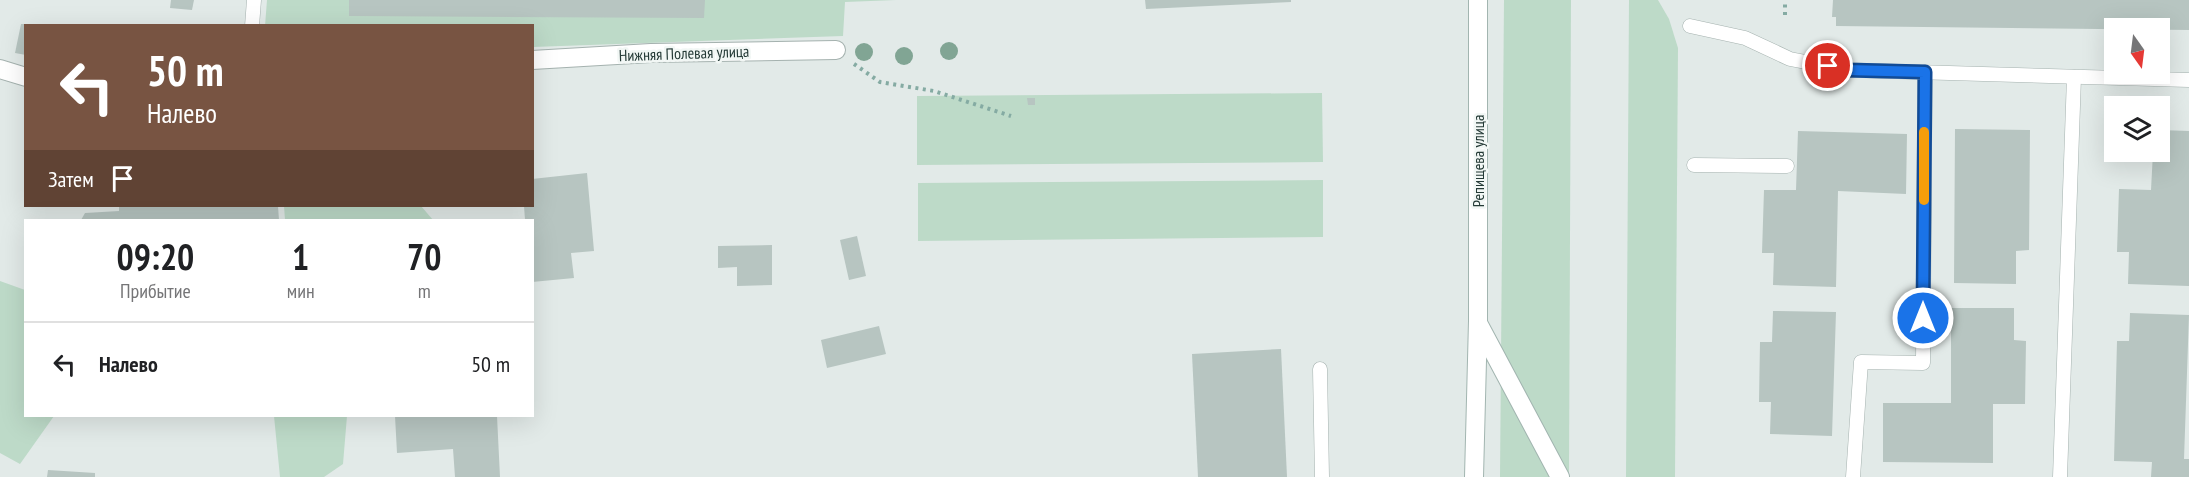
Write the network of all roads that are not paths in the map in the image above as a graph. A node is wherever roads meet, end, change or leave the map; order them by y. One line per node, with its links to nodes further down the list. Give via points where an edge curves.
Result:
1 (254, 0): 3 (lane)
2 (1478, 0): 14 (main road, Репищева улица)
3 (252, 24)
4 (1690, 26): 8 (lane, via 1745,38 1790,59 1847,70)
5 (836, 50): 6 (main road, Нижняя Полевая улица, via 651,53)
6 (534, 60)
7 (0, 69): 9 (main road)
8 (1925, 72): 10 (lane); 19 (lane, via 1923,363 1861,362)
9 (24, 76)
10 (2074, 76): 11 (lane); 20 (lane)
11 (2189, 80)
12 (1694, 165): 13 (lane)
13 (1787, 166)
14 (1478, 321): 17 (main road, Репищева улица); 18 (main road, Репищева улица)
15 (1320, 369): 16 (lane)
16 (1322, 477)
17 (1474, 477)
18 (1560, 477)
19 (1853, 477)
20 (2060, 477)

